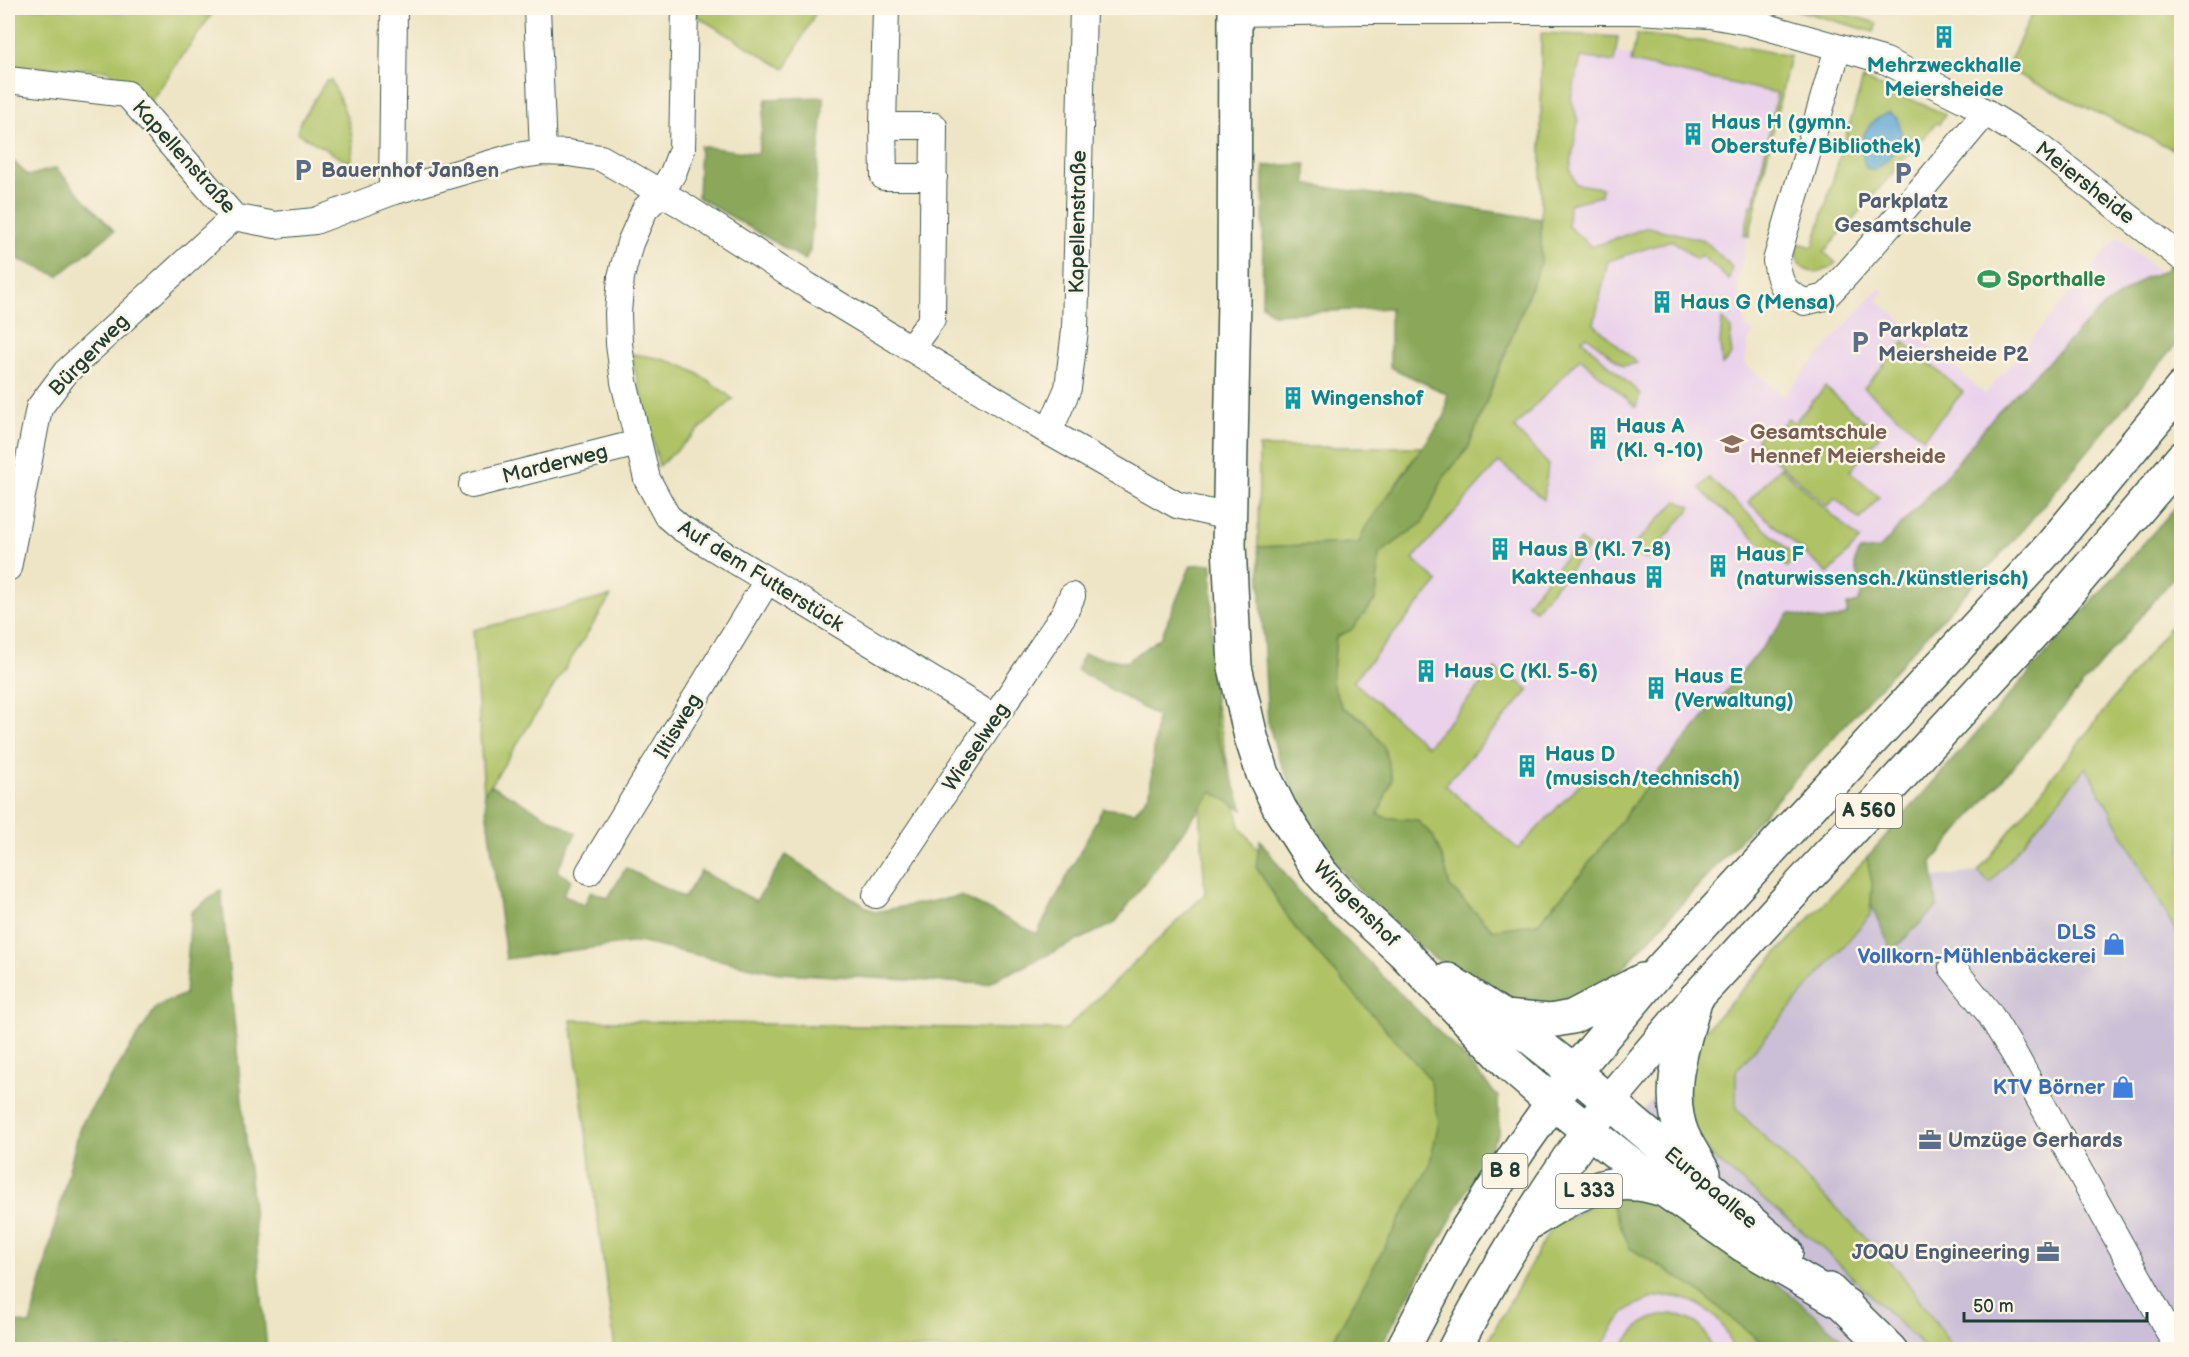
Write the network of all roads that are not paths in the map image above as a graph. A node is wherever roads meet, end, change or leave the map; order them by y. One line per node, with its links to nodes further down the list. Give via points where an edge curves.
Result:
1 (394, 8): 13 (street)
2 (537, 8): 11 (street)
3 (685, 8): 14 (street, via 682,149)
4 (886, 8): 10 (street)
5 (1083, 8): 19 (street, Kapellenstraße, via 1075,330 1068,388)
6 (1235, 10): 7 (street, Meiersheide, via 1636,11 1749,22); 23 (main road, Wingenshof)
7 (1838, 48): 9 (street, Meiersheide, via 1886,61); 9 (street, via 1776,261 1779,281 1791,296 1805,303 1825,297 1847,274)
8 (8, 80): 15 (street, Kapellenstraße, via 127,94)
9 (1986, 112): 16 (street, Meiersheide, via 2033,142)
10 (883, 126): 12 (street, via 884,177); 12 (street, via 934,126)
11 (543, 152): 13 (street, Kapellenstraße, via 516,156); 14 (street, Kapellenstraße, via 601,158)
12 (934, 177): 17 (street, via 932,319)
13 (392, 192): 15 (street, Kapellenstraße, via 315,221 275,225)
14 (661, 193): 17 (street, Kapellenstraße); 20 (street, Auf dem Futterstück, via 645,209 621,277 619,344)
15 (234, 217): 24 (street, Bürgerweg, via 66,372 39,408)
16 (2181, 258)
17 (911, 348): 19 (street, Kapellenstraße)
18 (2181, 388): 32 (main road, A 560, via 2050,548)
19 (1049, 432): 23 (street, Kapellenstraße, via 1177,505)
20 (638, 443): 22 (street, Marderweg); 25 (street, Auf dem Futterstück, via 647,479 667,516)
21 (2181, 458): 33 (main road, A 560, via 2041,624)
22 (472, 485)
23 (1229, 517): 30 (main road, Wingenshof, via 1235,667 1263,774 1320,872)
24 (8, 568)
25 (767, 581): 27 (street, Auf dem Futterstück); 28 (street, Iltisweg)
26 (1072, 596): 27 (street, Wieselweg)
27 (995, 718): 29 (street, Wieselweg)
28 (589, 872)
29 (876, 895)
30 (1403, 952): 34 (main road, Wingenshof); 37 (main road, Wingenshof, via 1512,1067)
31 (1952, 967): 46 (street, via 1989,1013 2013,1052)
32 (1658, 972): 34 (main road, via 1572,1017 1550,1022); 35 (main road, A 560)
33 (1696, 998): 36 (main road, A 560); 40 (main road, via 1673,1098 1683,1135)
34 (1504, 1017): 35 (main road, Wingenshof)
35 (1574, 1072): 36 (main road, Europaallee / L 333); 37 (main road, B 8)
36 (1609, 1101): 38 (main road, B 8); 40 (main road, Europaallee / L 333)
37 (1552, 1102): 38 (main road, Wingenshof / L 333); 43 (main road, B 8, via 1460,1240)
38 (1588, 1129): 39 (main road, Europaallee / L 333); 41 (main road, B 8)
39 (1664, 1190): 41 (main road, L 333, via 1638,1184 1610,1184 1572,1198); 42 (main road, Europaallee / L 333, via 1743,1245)
40 (1714, 1190): 42 (main road, Europaallee / L 333)
41 (1522, 1228): 44 (main road, B 8)
42 (1846, 1305): 45 (main road, Europaallee / L 333)
43 (1402, 1350)
44 (1454, 1350)
45 (1890, 1350)
46 (2179, 1350)

